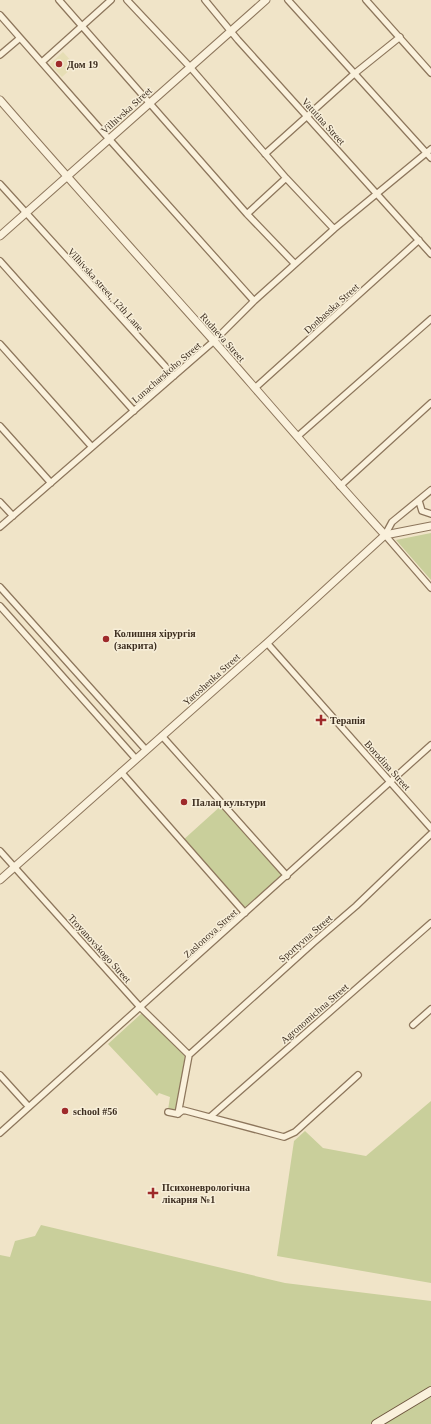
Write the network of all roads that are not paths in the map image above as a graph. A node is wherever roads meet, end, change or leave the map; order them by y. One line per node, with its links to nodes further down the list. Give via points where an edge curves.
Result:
1 (59, 0): 9 (street)
2 (111, 0): 9 (street)
3 (126, 0): 15 (street)
4 (205, 0): 10 (street, Vatutina Street)
5 (266, 0): 10 (street, Vilhivska Street)
6 (288, 0): 17 (street)
7 (366, 0): 11 (street)
8 (0, 15): 12 (street)
9 (82, 26): 14 (street); 19 (street)
10 (231, 31): 15 (street, Vilhivska Street); 20 (street, Vatutina Street)
11 (400, 37): 16 (street); 17 (street)
12 (20, 38): 13 (street); 14 (street)
13 (0, 55)
14 (42, 62): 21 (street)
15 (190, 67): 19 (street, Vilhivska Street); 23 (street)
16 (431, 73)
17 (354, 74): 20 (street); 22 (street)
18 (0, 100): 25 (street, Rudneva Street)
19 (150, 103): 21 (street, Vilhivska Street); 30 (street)
20 (307, 116): 23 (street); 28 (street, Vatutina Street)
21 (109, 139): 25 (street, Vilhivska Street); 37 (street)
22 (428, 150): 24 (street); 28 (street, Lunacharskoho Street)
23 (265, 154): 26 (street)
24 (431, 158)
25 (67, 177): 29 (street, Vilhivska Street); 39 (street, Rudneva Street)
26 (286, 178): 30 (street); 31 (street)
27 (0, 184): 29 (street, Vilhivska street, 12th Lane)
28 (377, 194): 31 (street, Lunacharskoho Street); 33 (street, Vatutina Street)
29 (26, 213): 32 (street, Vilhivska Street); 41 (street, Vilhivska street, 12th Lane)
30 (247, 214): 36 (street)
31 (334, 229): 36 (street, Lunacharskoho Street)
32 (0, 236)
33 (419, 240): 34 (street, Vatutina Street); 42 (street, Donbasska Street)
34 (431, 254)
35 (0, 261): 44 (street)
36 (295, 264): 37 (street, Lunacharskoho Street)
37 (254, 301): 39 (street, Lunacharskoho Street)
38 (431, 319): 46 (street)
39 (214, 341): 41 (street, Lunacharskoho Street); 42 (street, Rudneva Street)
40 (0, 344): 47 (street)
41 (174, 376): 44 (street, Lunacharskoho Street)
42 (255, 388): 46 (street, Rudneva Street)
43 (431, 403): 49 (street)
44 (134, 411): 47 (street, Lunacharskoho Street)
45 (0, 426): 48 (street)
46 (298, 436): 49 (street, Rudneva Street)
47 (92, 447): 48 (street, Lunacharskoho Street)
48 (51, 483): 54 (street, Lunacharskoho Street)
49 (340, 486): 57 (street, Rudneva Street)
50 (431, 490): 51 (street, Yaroshenka Street)
51 (419, 501): 53 (street, via 422,511); 57 (street, Yaroshenka Street, via 392,522)
52 (0, 502): 54 (street)
53 (431, 514)
54 (13, 516): 56 (street, Lunacharskoho Street)
55 (431, 526): 57 (street)
56 (0, 527)
57 (385, 535): 59 (street, Rudneva Street); 61 (street, Yaroshenka Street)
58 (0, 587): 64 (street)
59 (431, 588)
60 (0, 606): 65 (street)
61 (266, 643): 62 (street, Yaroshenka Street); 67 (street, Borodina Street)
62 (162, 736): 64 (street, Yaroshenka Street); 72 (street)
63 (431, 745): 67 (street, Zaslonova Street)
64 (146, 750): 65 (street, Yaroshenka Street)
65 (136, 759): 66 (street, Yaroshenka Street)
66 (121, 772): 71 (street, Yaroshenka Street); 74 (street)
67 (390, 782): 68 (street, Borodina Street); 72 (street, Zaslonova Street)
68 (431, 828)
69 (431, 834): 79 (street, Sportyvna Street, via 356,906)
70 (0, 851): 71 (street, Troyanovskogo Street)
71 (15, 867): 73 (street, Yaroshenka Street); 76 (street, Troyanovskogo Street)
72 (287, 876): 74 (street, Zaslonova Street)
73 (0, 880)
74 (245, 913): 76 (street, Zaslonova Street)
75 (431, 923): 85 (street, Agronomichna Street)
76 (140, 1007): 79 (street, Troyanovskogo Street); 82 (street, Zaslonova Street)
77 (431, 1009): 78 (street)
78 (413, 1025)
79 (189, 1055): 84 (street)
80 (0, 1075): 82 (street)
81 (358, 1075): 85 (street, via 295,1132 284,1137)
82 (29, 1107): 86 (street, Zaslonova Street)
83 (168, 1112): 84 (street)
84 (178, 1114): 85 (street, via 183,1110)
85 (210, 1117)
86 (0, 1133)
87 (431, 1391): 88 (main road)
88 (376, 1424)

